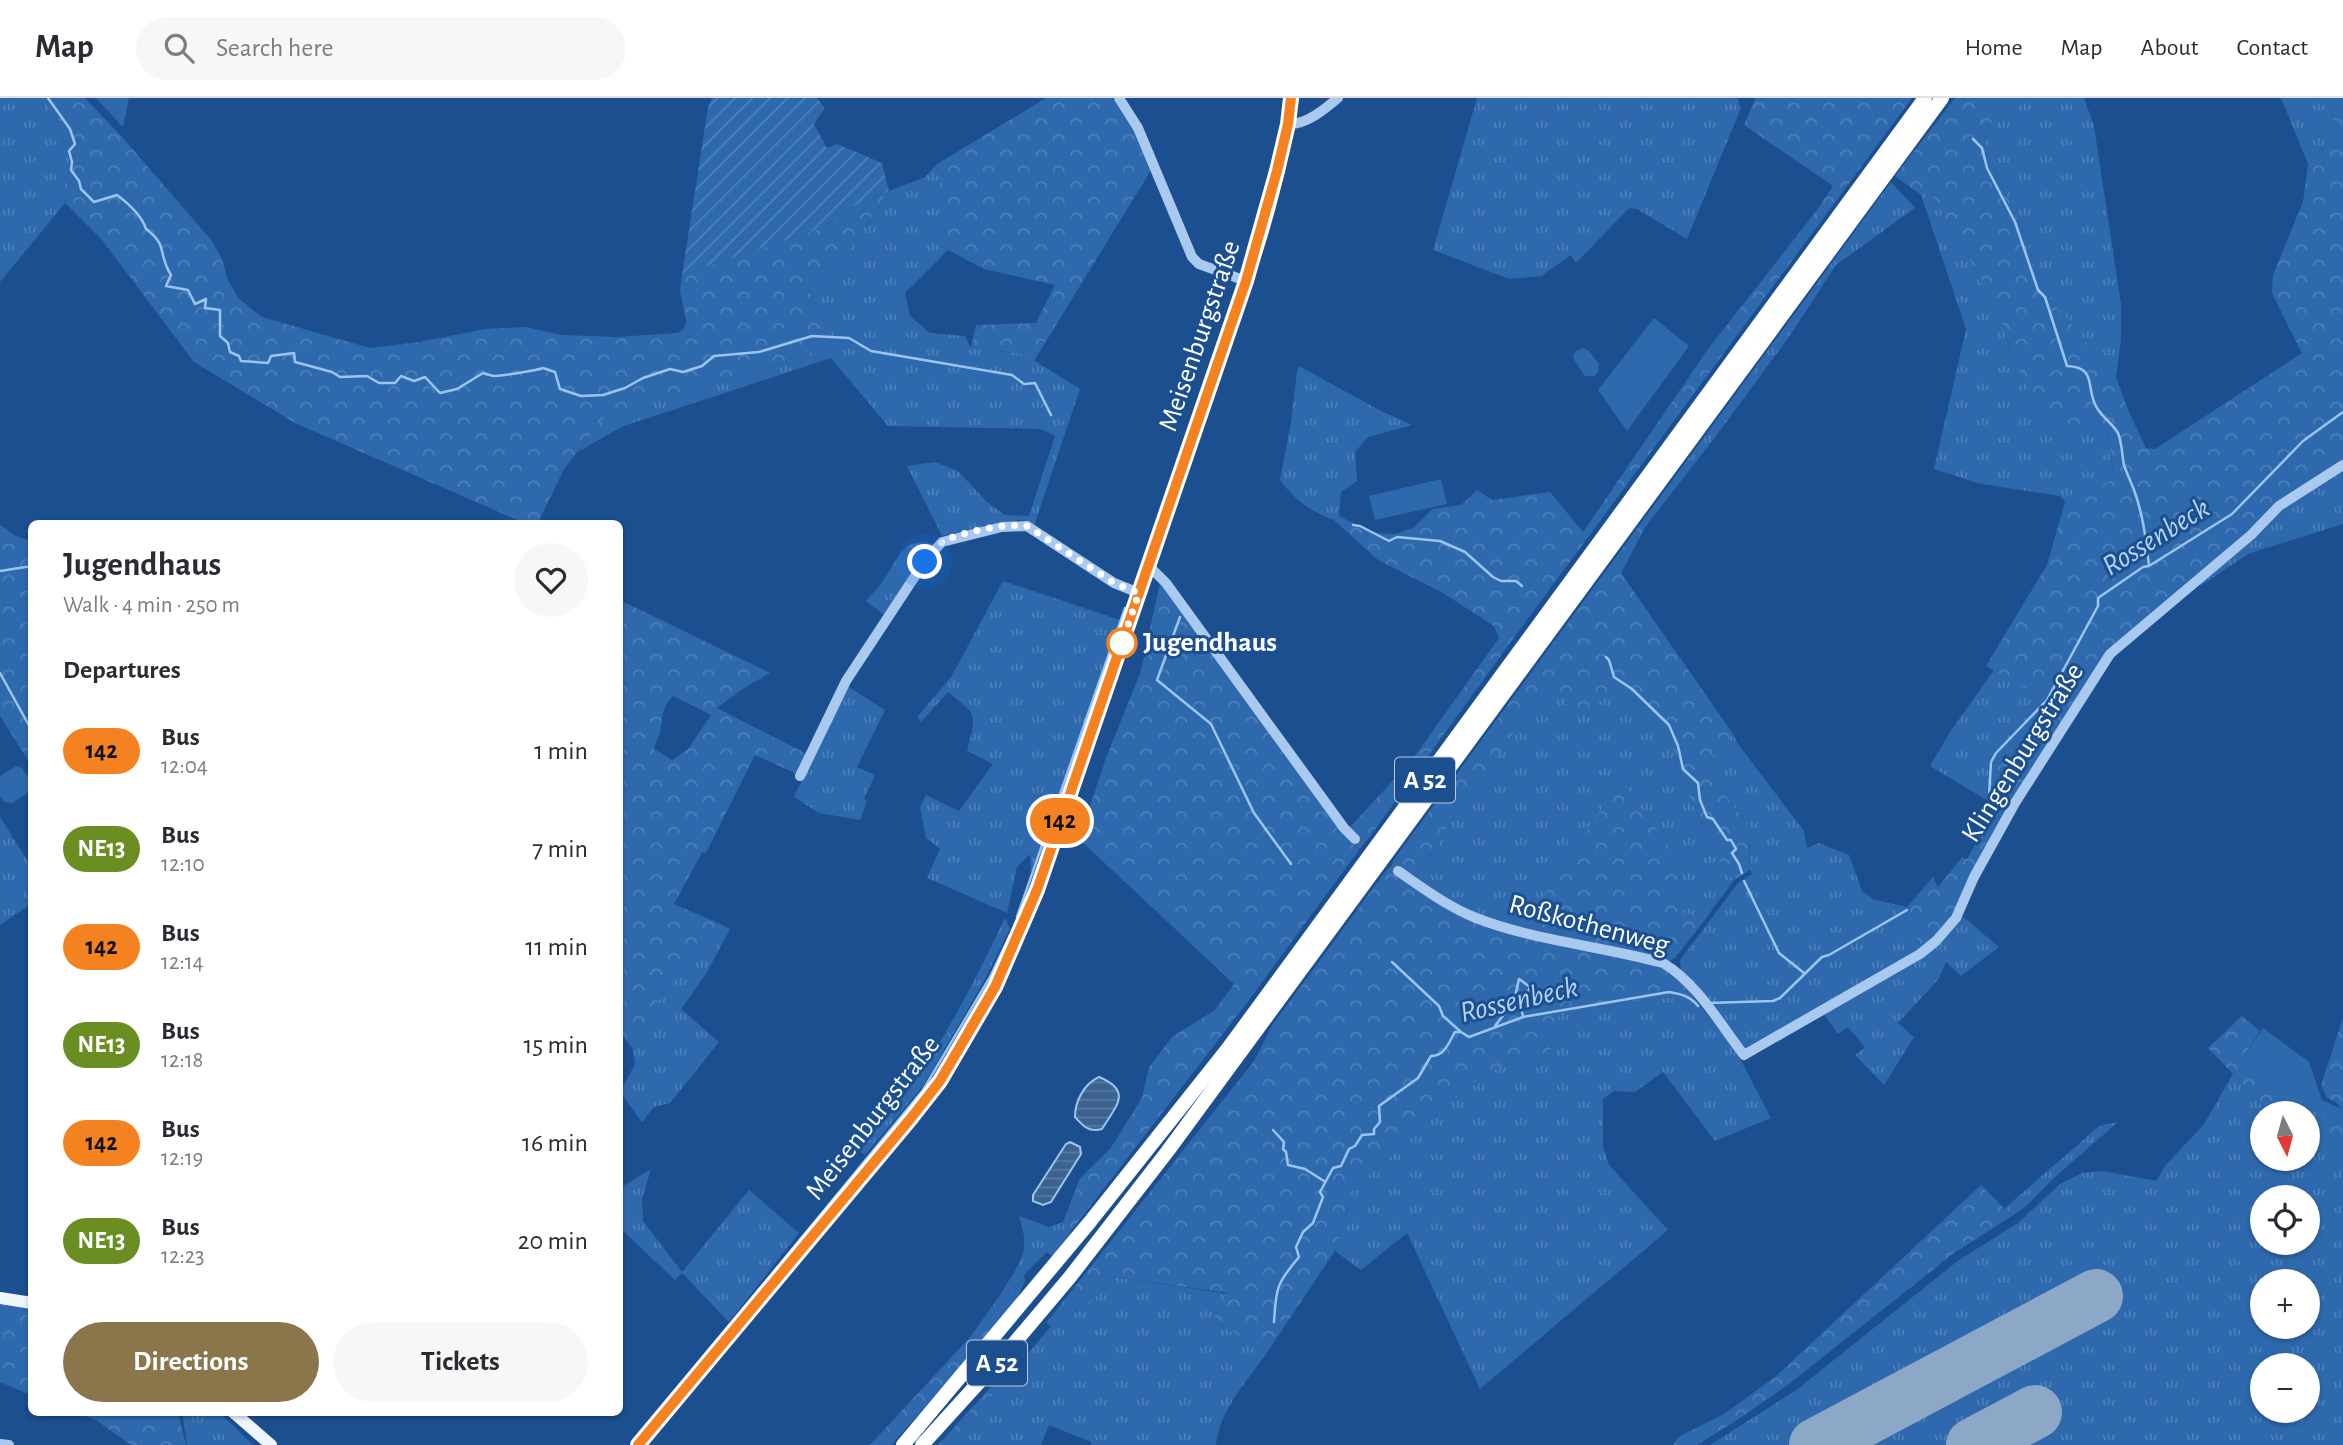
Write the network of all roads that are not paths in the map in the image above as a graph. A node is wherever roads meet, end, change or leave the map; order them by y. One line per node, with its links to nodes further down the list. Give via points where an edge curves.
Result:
1 (1119, 98): 7 (street, via 1138,128 1192,257 1199,264)
2 (1291, 98): 6 (main road, Meisenburgstraße)
3 (1338, 98): 6 (street, via 1305,120)
4 (1925, 98): 22 (highway, A 52, via 1229,1046 1089,1223)
5 (1942, 98): 23 (highway, A 52, via 1167,1152 1011,1348)
6 (1288, 124): 7 (main road, Meisenburgstraße)
7 (1246, 281): 9 (main road, Meisenburgstraße)
8 (2343, 465): 14 (street, Klingenburgstraße, via 2279,506 2110,654 2015,803 1973,877 1956,918 1936,941)
9 (1148, 565): 10 (main road, Meisenburgstraße); 12 (street, via 1166,583)
10 (1139, 593): 11 (street, via 1114,583 1027,526 1002,527 942,542 846,681); 21 (main road, Meisenburgstraße, via 1037,890 995,987 940,1081)
11 (800, 776)
12 (1355, 839)
13 (1398, 871): 14 (street, Roßkothenweg, via 1474,917 1543,938 1663,963 1692,988)
14 (1744, 1055)
15 (0, 1298): 16 (main road)
16 (28, 1302)
17 (238, 1416): 20 (main road)
18 (0, 1444): 19 (street)
19 (9, 1445)
20 (271, 1445)
21 (638, 1445)
22 (902, 1445)
23 (922, 1445)

